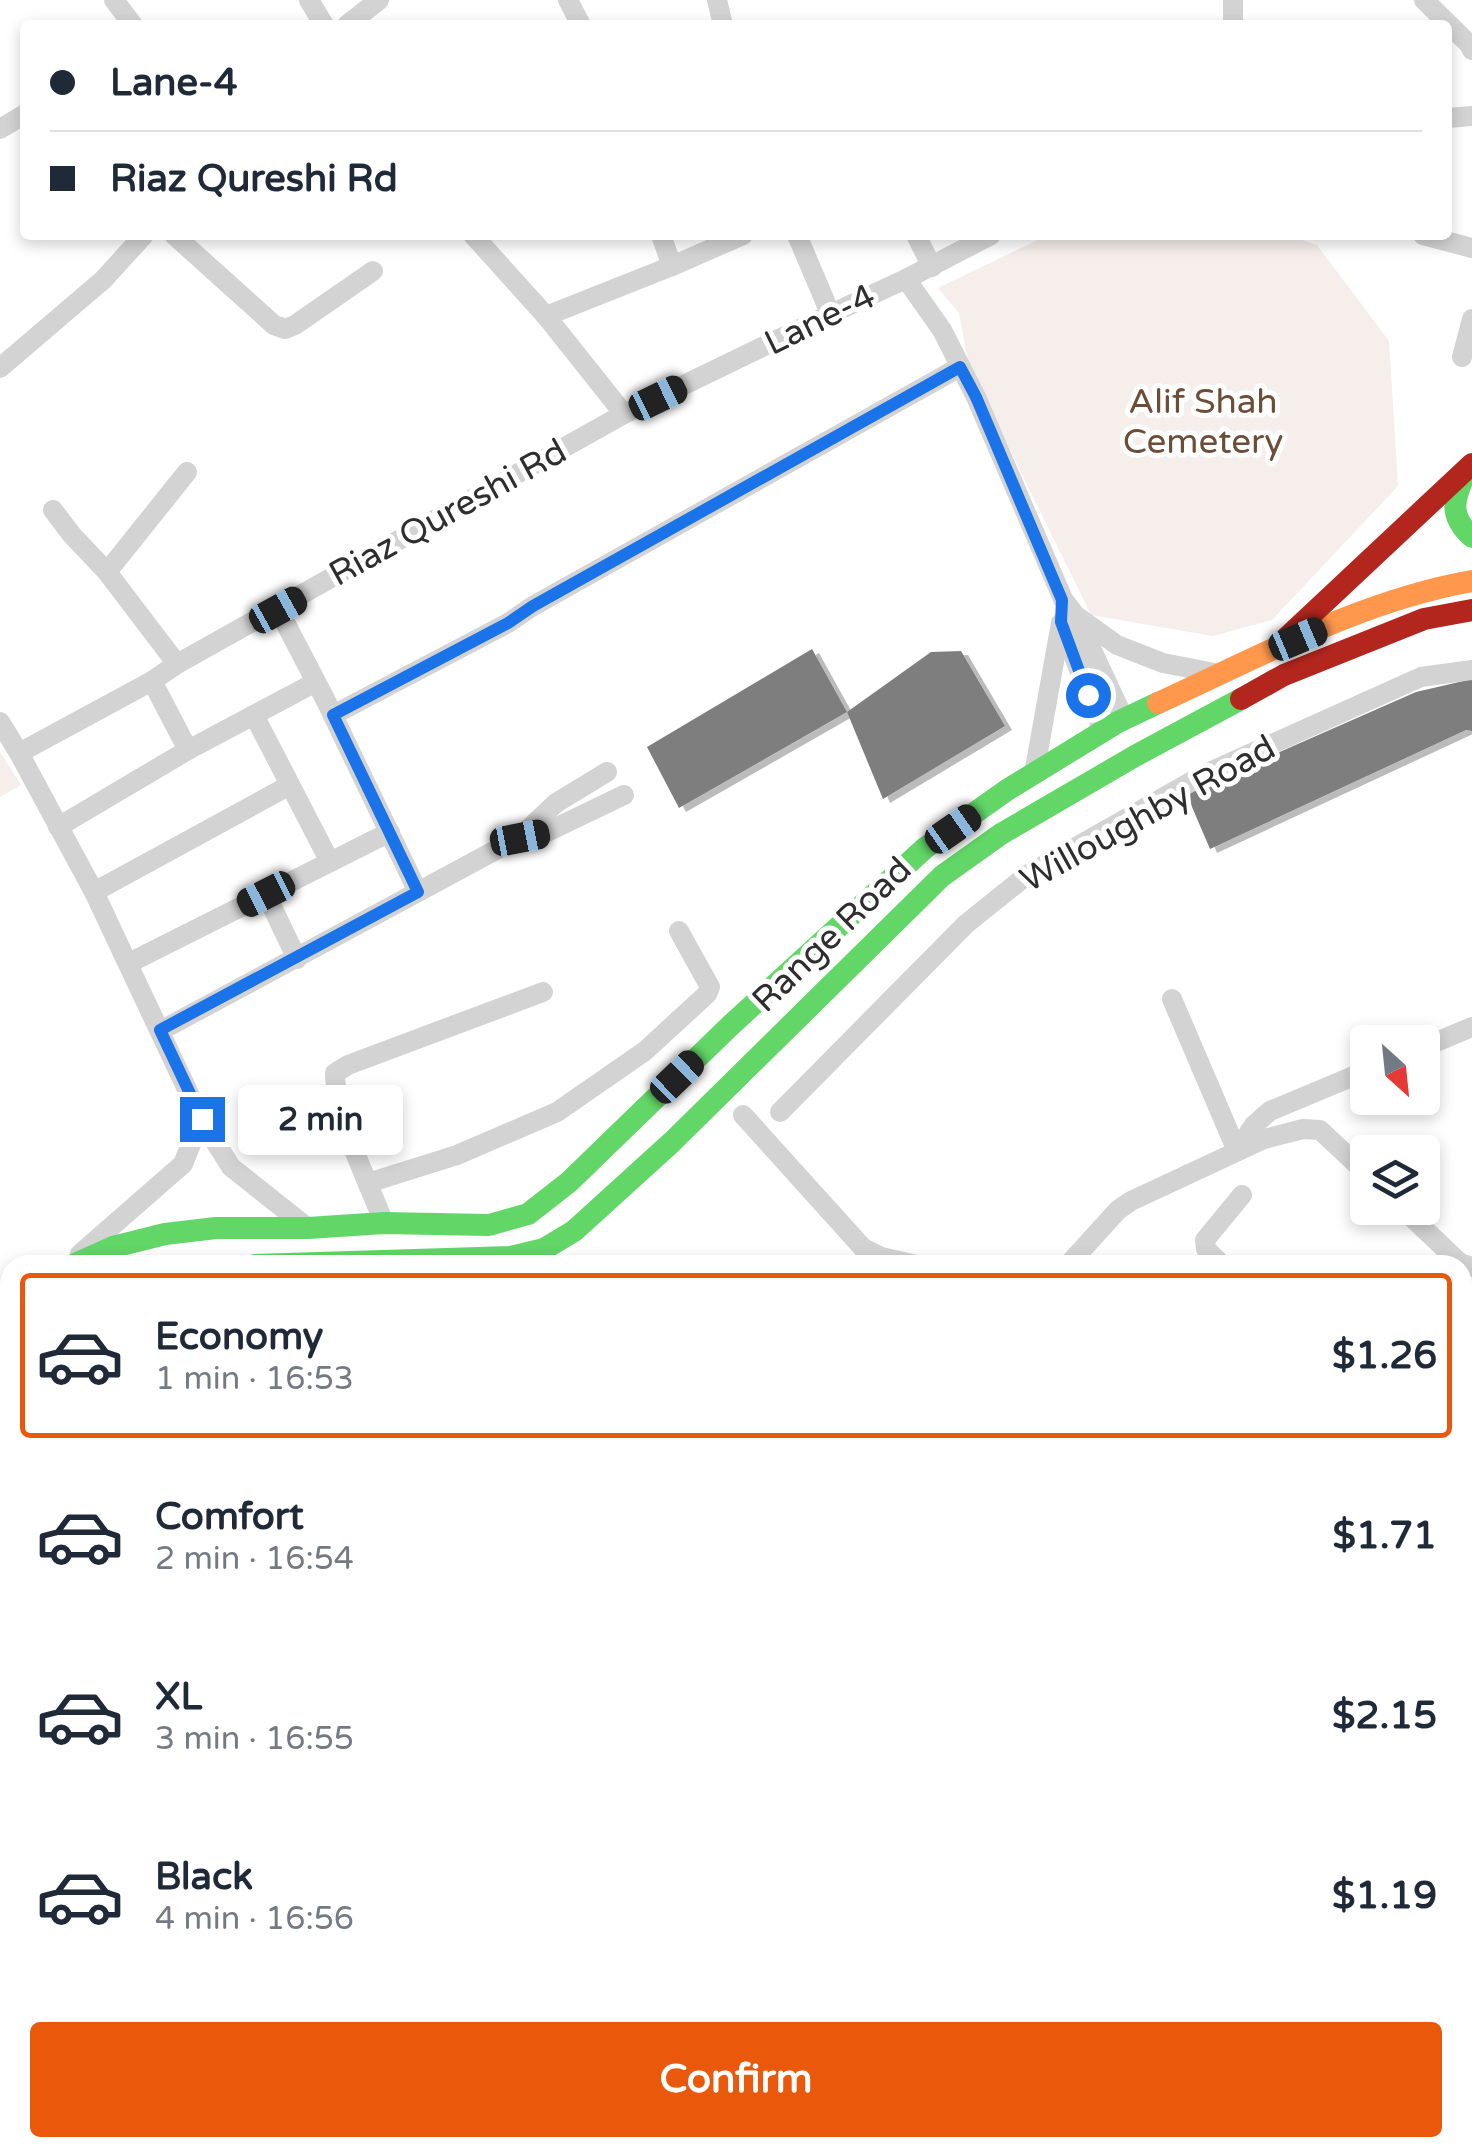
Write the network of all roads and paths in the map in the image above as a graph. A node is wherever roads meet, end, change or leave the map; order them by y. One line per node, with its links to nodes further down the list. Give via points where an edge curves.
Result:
1 (114, 0): 4 (street)
2 (379, 0): 5 (street)
3 (1424, 0): 6 (street)
4 (129, 20)
5 (354, 20)
6 (1444, 20)
7 (1452, 27): 8 (street)
8 (1471, 46)
9 (139, 240): 28 (street)
10 (180, 240): 21 (street, via 285,329)
11 (477, 240): 24 (street)
12 (662, 240): 19 (street)
13 (732, 240): 19 (street)
14 (799, 240): 23 (street)
15 (919, 240): 20 (street)
16 (981, 240): 20 (street)
17 (1441, 240): 18 (street)
18 (1472, 248)
19 (672, 266): 24 (street)
20 (932, 266): 22 (street)
21 (373, 271)
22 (906, 280): 23 (street, Lane-4); 27 (street, Lane-4)
23 (830, 313): 29 (street, Lane-4)
24 (546, 316): 29 (street)
25 (1472, 319): 26 (street)
26 (1462, 357)
27 (960, 367): 38 (street, Lane-4); 45 (street)
28 (0, 368)
29 (624, 414): 36 (street, Riaz Qureshi Rd)
30 (1470, 466): 33 (main road, via 1455,496 1455,514); 39 (main road)
31 (187, 472): 34 (street)
32 (53, 510): 34 (street)
33 (1472, 537)
34 (107, 572): 40 (street)
35 (1472, 581): 39 (main road, via 1432,588)
36 (278, 610): 40 (street, Riaz Qureshi Rd); 44 (street)
37 (1472, 610): 51 (main road, Range Road, via 1424,619 1284,675)
38 (1067, 612): 42 (street, via 1117,646 1163,664); 48 (street, Lane-4, via 1073,658); 53 (street)
39 (1273, 650): 42 (main road)
40 (177, 664): 43 (street, Riaz Qureshi Rd)
41 (1472, 670): 72 (street, Willoughby Road, via 1421,676 1203,775 1027,875 966,924)
42 (1222, 674): 48 (main road)
43 (152, 681): 49 (street); 50 (street, Riaz Qureshi Rd)
44 (316, 682): 45 (street); 46 (street)
45 (333, 715): 57 (street)
46 (254, 716): 49 (street); 54 (street)
47 (0, 722): 50 (street)
48 (1115, 724): 51 (street, Lane-4); 53 (main road)
49 (188, 750): 56 (street)
50 (20, 752): 56 (street)
51 (1135, 756): 84 (main road, Range Road, via 942,876 574,1230)
52 (607, 772): 58 (street, via 556,803)
53 (1034, 774): 79 (main road, via 926,848 528,1214 490,1225)
54 (290, 785): 59 (street); 60 (street)
55 (624, 794): 58 (street)
56 (58, 826): 60 (street)
57 (390, 832): 59 (street); 61 (street)
58 (520, 838): 61 (street)
59 (330, 862): 62 (street)
60 (94, 892): 65 (street)
61 (418, 892): 64 (street)
62 (266, 894): 64 (street); 65 (street)
63 (679, 931): 77 (street, via 710,987 645,1052 557,1112 457,1155)
64 (298, 958): 69 (street)
65 (129, 963): 69 (street)
66 (543, 992): 77 (street, via 335,1073)
67 (1172, 999): 75 (street)
68 (1472, 1027): 70 (street)
69 (160, 1030): 74 (street)
70 (1440, 1040)
71 (1350, 1077): 75 (street, via 1270,1110)
72 (780, 1112)
73 (743, 1115): 85 (street)
74 (202, 1119): 81 (street, via 231,1167); 82 (street, via 182,1164)
75 (1237, 1151): 76 (street, via 1303,1129 1320,1130); 86 (street, via 1131,1201)
76 (1350, 1158)
77 (368, 1183): 79 (street)
78 (1242, 1195): 87 (street, via 1204,1240)
79 (384, 1224): 81 (main road)
80 (1420, 1225): 88 (street)
81 (308, 1228): 83 (main road, via 165,1234)
82 (82, 1255)
83 (96, 1255)
84 (518, 1255)
85 (877, 1255)
86 (1077, 1255)
87 (1213, 1255)
88 (1452, 1255)

